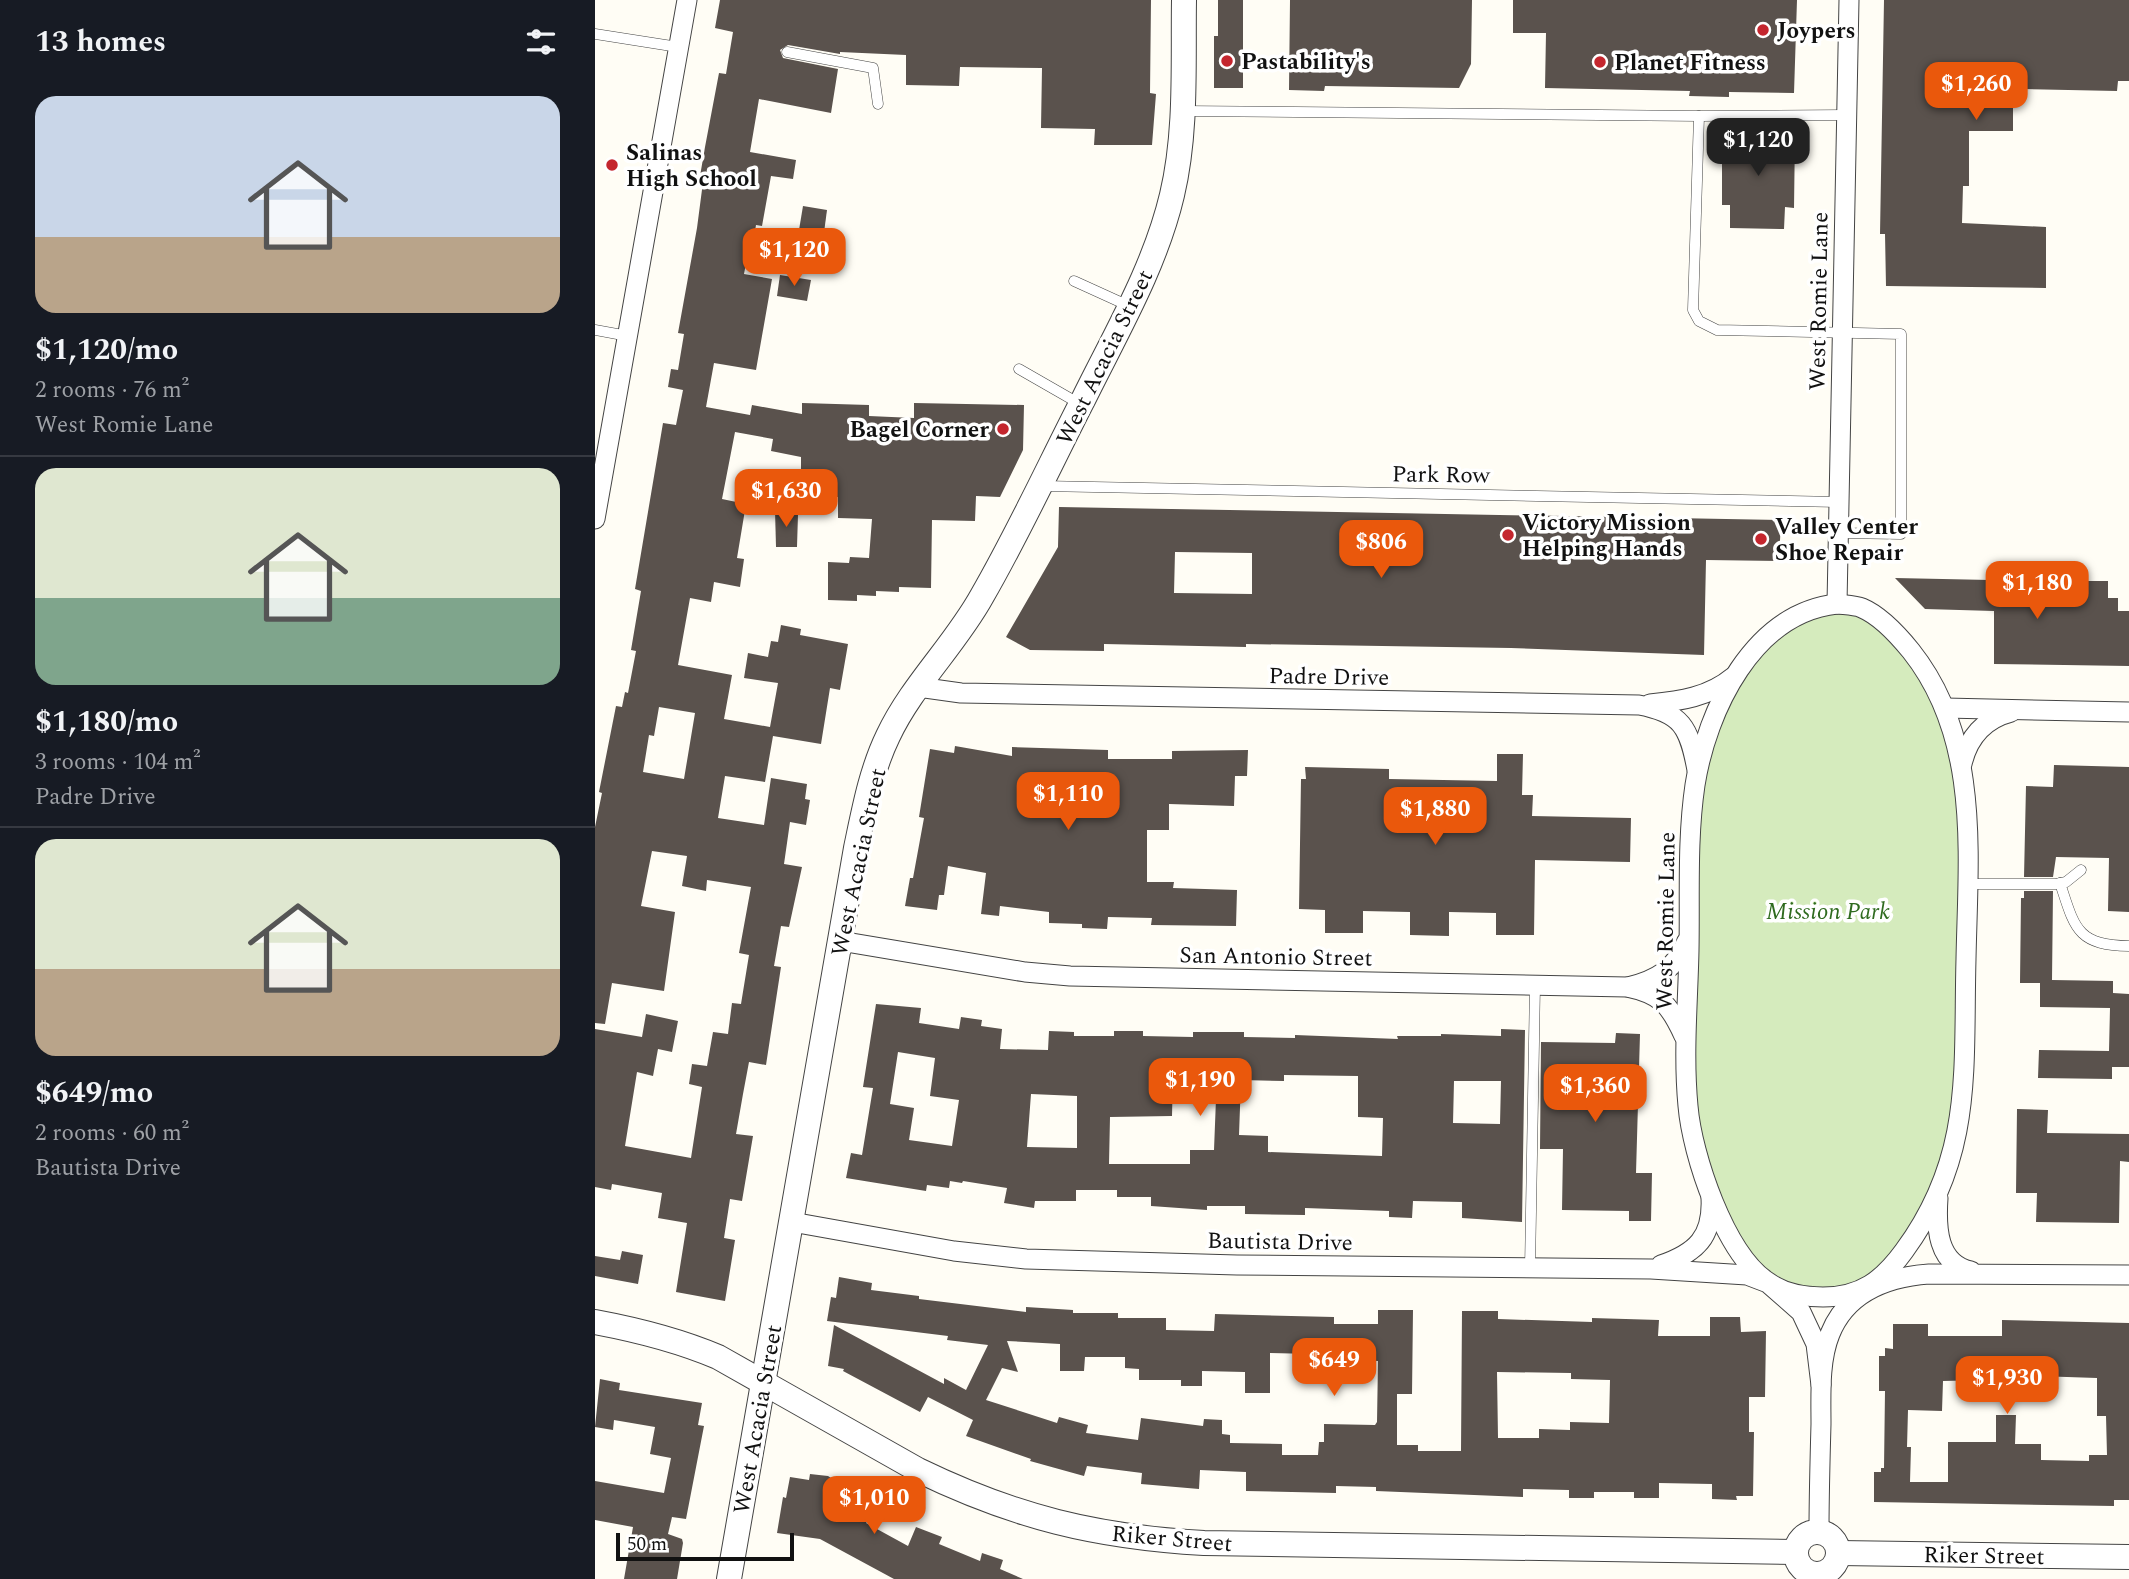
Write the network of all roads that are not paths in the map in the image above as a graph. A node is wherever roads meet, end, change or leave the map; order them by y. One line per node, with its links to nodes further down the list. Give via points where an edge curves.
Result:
1 (687, 0): 5 (street)
2 (1184, 0): 8 (street, West Acacia Street)
3 (1849, 0): 9 (street, West Romie Lane)
4 (599, 35): 5 (lane)
5 (678, 47): 15 (street)
6 (787, 52): 7 (lane, via 873,68)
7 (878, 104)
8 (1182, 111): 10 (lane); 12 (street, West Acacia Street, via 1172,195 1154,253)
9 (1847, 115): 10 (lane); 14 (street, West Romie Lane)
10 (1699, 116): 14 (lane, via 1693,310 1699,321 1717,330)
11 (1075, 281): 12 (lane)
12 (1130, 307): 17 (street, West Acacia Street)
13 (595, 330): 15 (lane)
14 (1841, 332): 19 (street, West Romie Lane); 21 (lane, via 1901,334 1901,534)
15 (628, 336): 20 (street)
16 (1019, 369): 17 (lane)
17 (1081, 404): 18 (street, West Acacia Street)
18 (1042, 486): 19 (lane, Park Row); 24 (street, West Acacia Street, via 982,597)
19 (1839, 502): 21 (street, West Romie Lane)
20 (595, 519)
21 (1838, 533): 22 (street, West Romie Lane)
22 (1837, 604): 23 (street, West Romie Lane, via 1812,609 1782,624); 26 (street, West Romie Lane, via 1861,608 1901,639)
23 (1737, 674): 25 (street, via 1703,694); 30 (street, West Romie Lane, via 1719,707)
24 (918, 687): 25 (street, Padre Drive, via 988,694); 35 (street, West Acacia Street, via 888,735 875,769)
25 (1639, 705): 30 (street, Padre Drive, via 1673,715 1690,738)
26 (1945, 708): 27 (street); 29 (street, West Romie Lane)
27 (2029, 710): 28 (street); 29 (street, via 2000,715 1982,726 1968,745)
28 (2129, 712)
29 (1962, 765): 33 (street, West Romie Lane)
30 (1697, 773): 34 (street, West Romie Lane, via 1691,817)
31 (2081, 870): 32 (lane)
32 (2060, 883): 33 (lane); 36 (lane, via 2072,918 2088,939)
33 (1968, 884): 40 (street, West Romie Lane, via 1963,1094 1952,1158)
34 (1689, 937): 38 (street, via 1674,965 1653,980); 39 (street, West Romie Lane)
35 (840, 941): 37 (street, San Antonio Street, via 1070,976); 42 (street, West Acacia Street)
36 (2129, 946)
37 (1535, 985): 38 (street, San Antonio Street); 43 (lane)
38 (1627, 987): 39 (street, San Antonio Street, via 1645,990 1665,1003)
39 (1687, 1042): 41 (street, West Romie Lane, via 1688,1108)
40 (1938, 1192): 45 (street, via 1938,1233 1944,1252 1958,1266); 48 (street, West Romie Lane, via 1913,1239)
41 (1711, 1196): 44 (street, via 1709,1222 1697,1247); 47 (street, West Romie Lane, via 1737,1246)
42 (792, 1222): 43 (street, Bautista Drive, via 942,1250 1014,1258); 50 (street, West Acacia Street)
43 (1529, 1268): 44 (street, Bautista Drive)
44 (1651, 1269): 47 (street, Bautista Drive, via 1728,1272)
45 (1979, 1273): 46 (street); 48 (street, via 1910,1275)
46 (2129, 1275)
47 (1768, 1283): 48 (street, West Romie Lane, via 1798,1295 1826,1297); 51 (street, West Romie Lane, via 1806,1320 1816,1344)
48 (1873, 1286): 51 (street, West Romie Lane, via 1844,1312 1829,1334)
49 (595, 1322): 50 (street, Riker Street, via 694,1347)
50 (763, 1382): 53 (street, Riker Street, via 952,1487 1035,1518 1105,1534 1205,1544); 57 (street, West Acacia Street)
51 (1821, 1385): 52 (street, West Romie Lane)
52 (1819, 1531): 53 (street, via 1801,1539); 54 (street, via 1833,1538)
53 (1795, 1552): 56 (street, via 1801,1568)
54 (1839, 1553): 55 (street, Riker Street); 56 (street, via 1832,1569)
55 (2129, 1558)
56 (1817, 1577)
57 (729, 1579)

